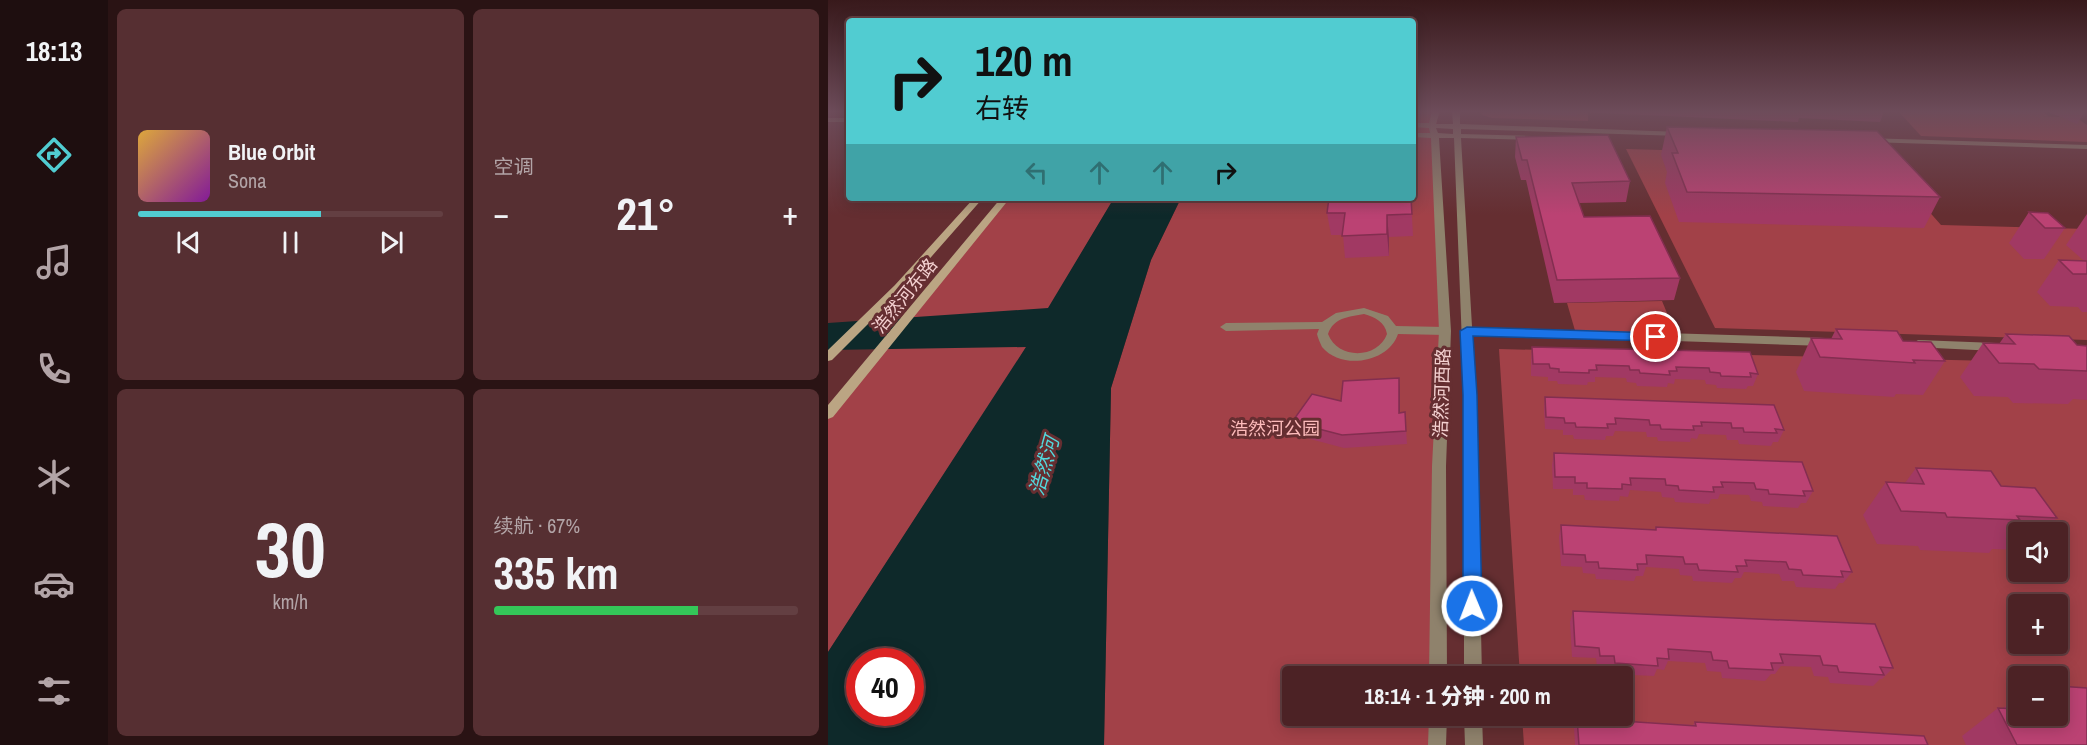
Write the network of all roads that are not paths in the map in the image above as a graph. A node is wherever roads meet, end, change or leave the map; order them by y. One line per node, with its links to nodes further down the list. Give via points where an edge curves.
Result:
1 (1435, 146): 12 (street, 浩然河西路)
2 (1458, 146): 13 (street, 浩然河西路)
3 (2046, 146): 5 (street)
4 (1863, 147): 6 (street)
5 (2087, 147)
6 (2087, 155)
7 (976, 201): 17 (main road, 浩然河东路, via 899,287)
8 (1004, 201): 18 (main road, 浩然河东路)
9 (1326, 325): 10 (street); 11 (street, via 1342,314 1364,311 1384,317); 11 (street, via 1322,340 1326,347 1344,356 1368,355 1379,350 1392,337)
10 (1226, 327)
11 (1393, 330): 12 (street)
12 (1445, 331): 19 (street, 浩然河西路, via 1439,466)
13 (1467, 331): 14 (street); 20 (street, 浩然河西路)
14 (1837, 342)
15 (1908, 344): 16 (street)
16 (2014, 347)
17 (828, 357)
18 (828, 414)
19 (1438, 666)
20 (1473, 666)
21 (1438, 726): 23 (street)
22 (1473, 726): 24 (street)
23 (1437, 745)
24 (1474, 745)

